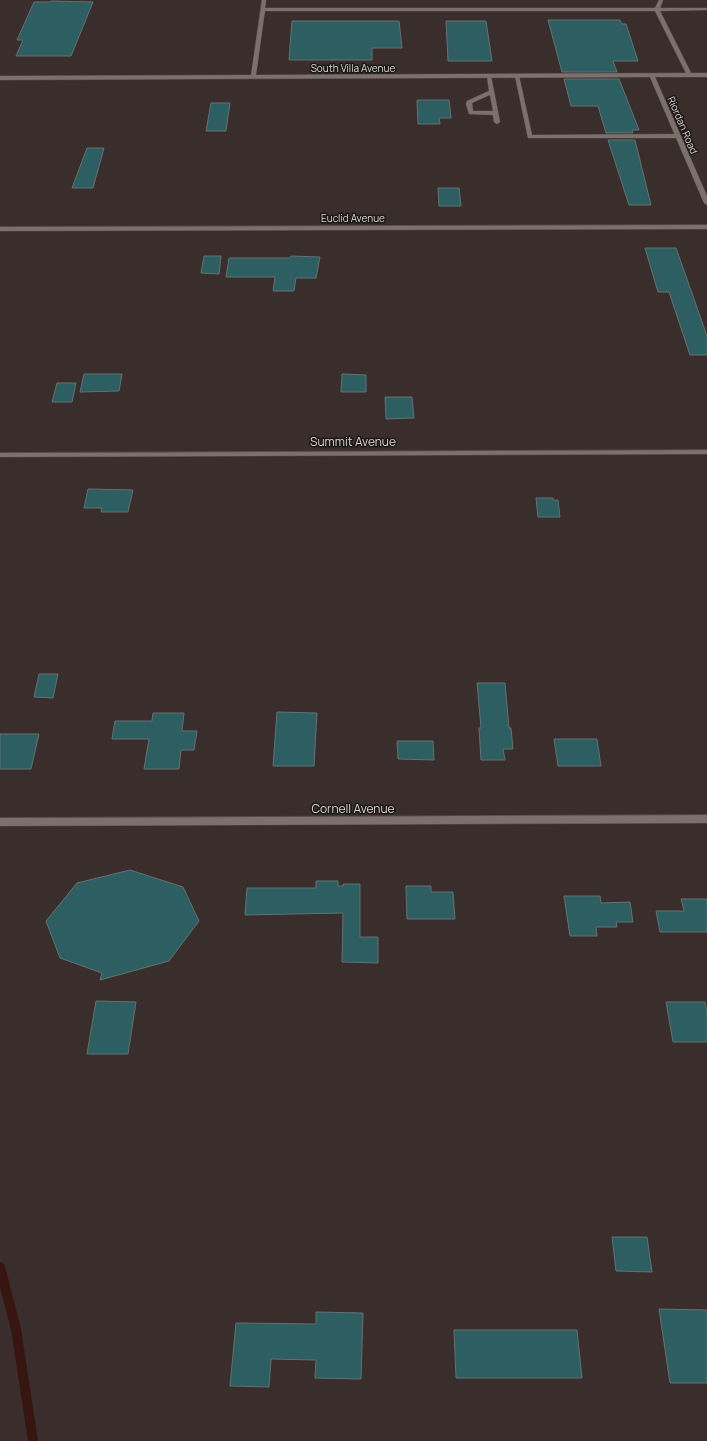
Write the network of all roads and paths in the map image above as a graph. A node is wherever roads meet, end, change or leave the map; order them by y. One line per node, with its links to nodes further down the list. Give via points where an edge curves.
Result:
1 (264, 0): 5 (street)
2 (661, 0): 3 (street)
3 (657, 9): 4 (street); 5 (street); 6 (street)
4 (707, 9)
5 (263, 10): 11 (street)
6 (689, 75): 7 (street, South Villa Avenue); 10 (street, South Villa Avenue)
7 (707, 75)
8 (489, 76): 9 (street, South Villa Avenue); 11 (street, South Villa Avenue); 13 (lane)
9 (517, 76): 10 (street, South Villa Avenue); 16 (lane, via 530,136)
10 (652, 76): 16 (street, Riordan Road)
11 (253, 77): 12 (street, South Villa Avenue)
12 (0, 78)
13 (492, 92): 14 (lane); 14 (lane, via 469,102 471,113)
14 (496, 113): 15 (lane)
15 (498, 122)
16 (678, 136): 17 (street, Riordan Road)
17 (707, 203)
18 (707, 227): 19 (street, Euclid Avenue)
19 (0, 228)
20 (707, 452): 21 (street, Summit Avenue)
21 (0, 455)
22 (707, 819): 23 (street, Cornell Avenue)
23 (0, 822)

